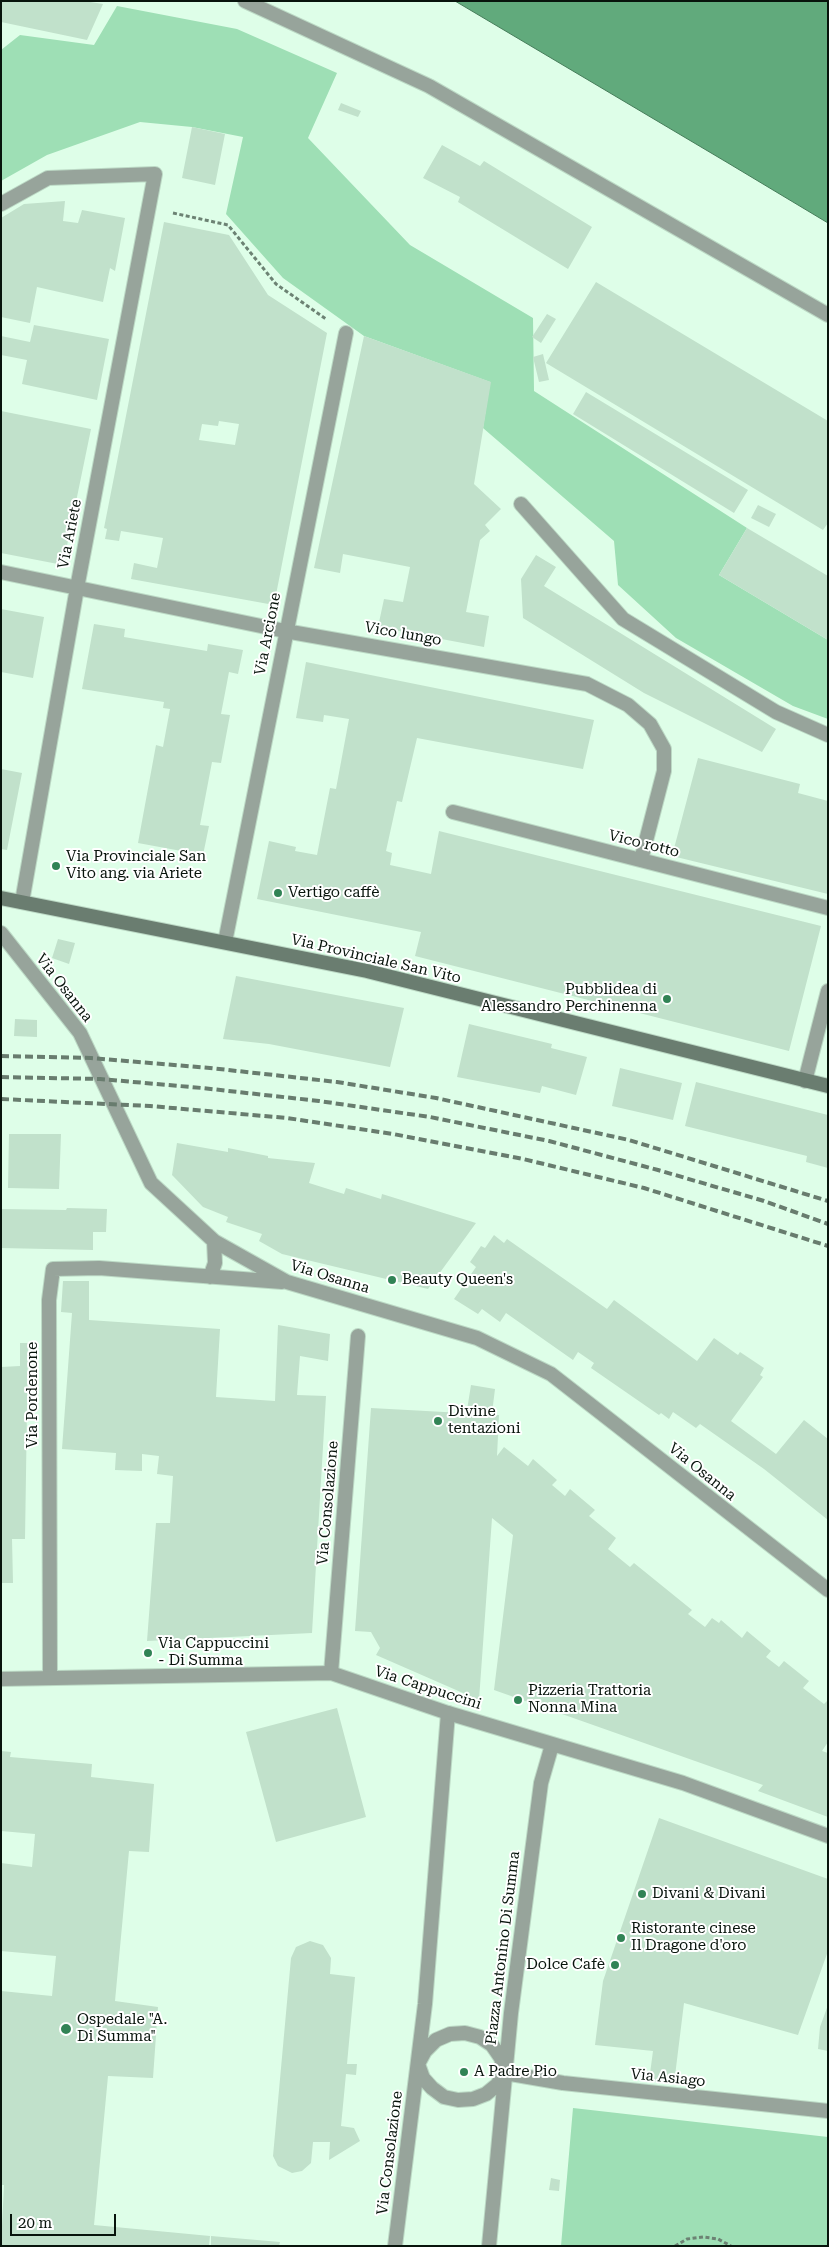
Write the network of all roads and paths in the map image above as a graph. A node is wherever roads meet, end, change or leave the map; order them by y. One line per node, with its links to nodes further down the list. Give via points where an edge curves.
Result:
1 (245, 1): 4 (street, via 429,86)
2 (1, 204): 3 (street, Via Ariete, via 48,178 155,174)
3 (148, 207): 5 (path, via 228,225 276,284); 8 (street, Via Ariete)
4 (828, 315)
5 (346, 333): 9 (street, Via Arcione)
6 (521, 504): 10 (street, via 623,619 776,712)
7 (1, 572): 8 (street, Vico lungo)
8 (77, 588): 9 (street, Vico lungo); 14 (street, Via Ariete)
9 (285, 631): 12 (street, Vico lungo, via 587,684 628,704 650,724 664,749 664,771); 17 (street, Via Arcione)
10 (828, 735)
11 (453, 812): 12 (street, Vico rotto)
12 (641, 860): 15 (street, Vico rotto)
13 (1, 898): 14 (main road, Via Provinciale San Vito)
14 (22, 902): 17 (main road, Via Provinciale San Vito)
15 (828, 908)
16 (1, 933): 21 (street, Via Osanna, via 80,1033 151,1183)
17 (225, 942): 19 (main road, Via Provinciale San Vito, via 367,971)
18 (828, 991): 19 (street)
19 (806, 1081): 20 (main road, Via Provinciale San Vito)
20 (828, 1086)
21 (214, 1241): 22 (street, via 215,1263); 23 (street, Via Osanna)
22 (210, 1277): 23 (street, Via Pordenone); 27 (street, Via Pordenone, via 99,1268 53,1269 49,1300)
23 (287, 1282): 25 (street, Via Osanna, via 477,1338 551,1374)
24 (358, 1336): 26 (street, Via Consolazione)
25 (828, 1590)
26 (331, 1673): 27 (street, Via Cappuccini); 29 (street, Via Cappuccini)
27 (50, 1678): 28 (street, Via Cappuccini)
28 (1, 1679)
29 (448, 1713): 30 (street, Via Cappuccini); 32 (street)
30 (552, 1745): 31 (street, Via Cappuccini, via 683,1783); 33 (street, Piazza Antonino Di Summa, via 541,1782)
31 (828, 1836)
32 (418, 2064): 33 (street, via 423,2078 432,2088 458,2100 473,2100 486,2094); 33 (street, via 436,2040 450,2034 465,2033 492,2045 501,2058); 35 (street, Via Consolazione)
33 (504, 2073): 34 (street, Via Asiago, via 562,2083); 36 (street, Piazza Antonino Di Summa)
34 (828, 2111)
35 (395, 2246)
36 (489, 2246)
37 (676, 2246): 38 (path, via 687,2239 703,2237 718,2239)
38 (731, 2246)

